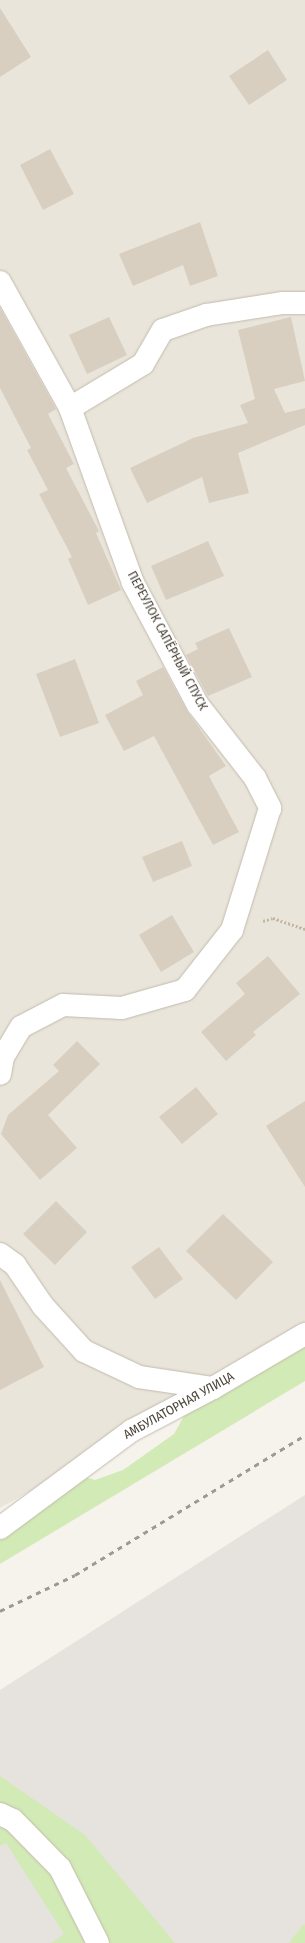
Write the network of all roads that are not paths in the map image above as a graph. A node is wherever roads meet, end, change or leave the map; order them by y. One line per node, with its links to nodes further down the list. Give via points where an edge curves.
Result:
1 (0, 282): 3 (street, ПЕРЕУЛОК САПЁРНЫЙ СПУСК)
2 (305, 303): 3 (street, via 283,303 206,315 162,330 143,364)
3 (70, 408): 4 (street, ПЕРЕУЛОК САПЁРНЫЙ СПУСК, via 133,583 198,705 255,778 270,808 232,930 185,990 122,1008 63,1006 21,1027 3,1057)
4 (0, 1074)
5 (0, 1254): 7 (street, via 15,1265 43,1306 84,1351 139,1377)
6 (305, 1334): 7 (street, АМБУЛАТОРНАЯ УЛИЦА)
7 (213, 1388): 8 (street, АМБУЛАТОРНАЯ УЛИЦА, via 131,1431)
8 (0, 1528)
9 (0, 1814): 10 (street, via 13,1820 60,1868)
10 (98, 1943)

